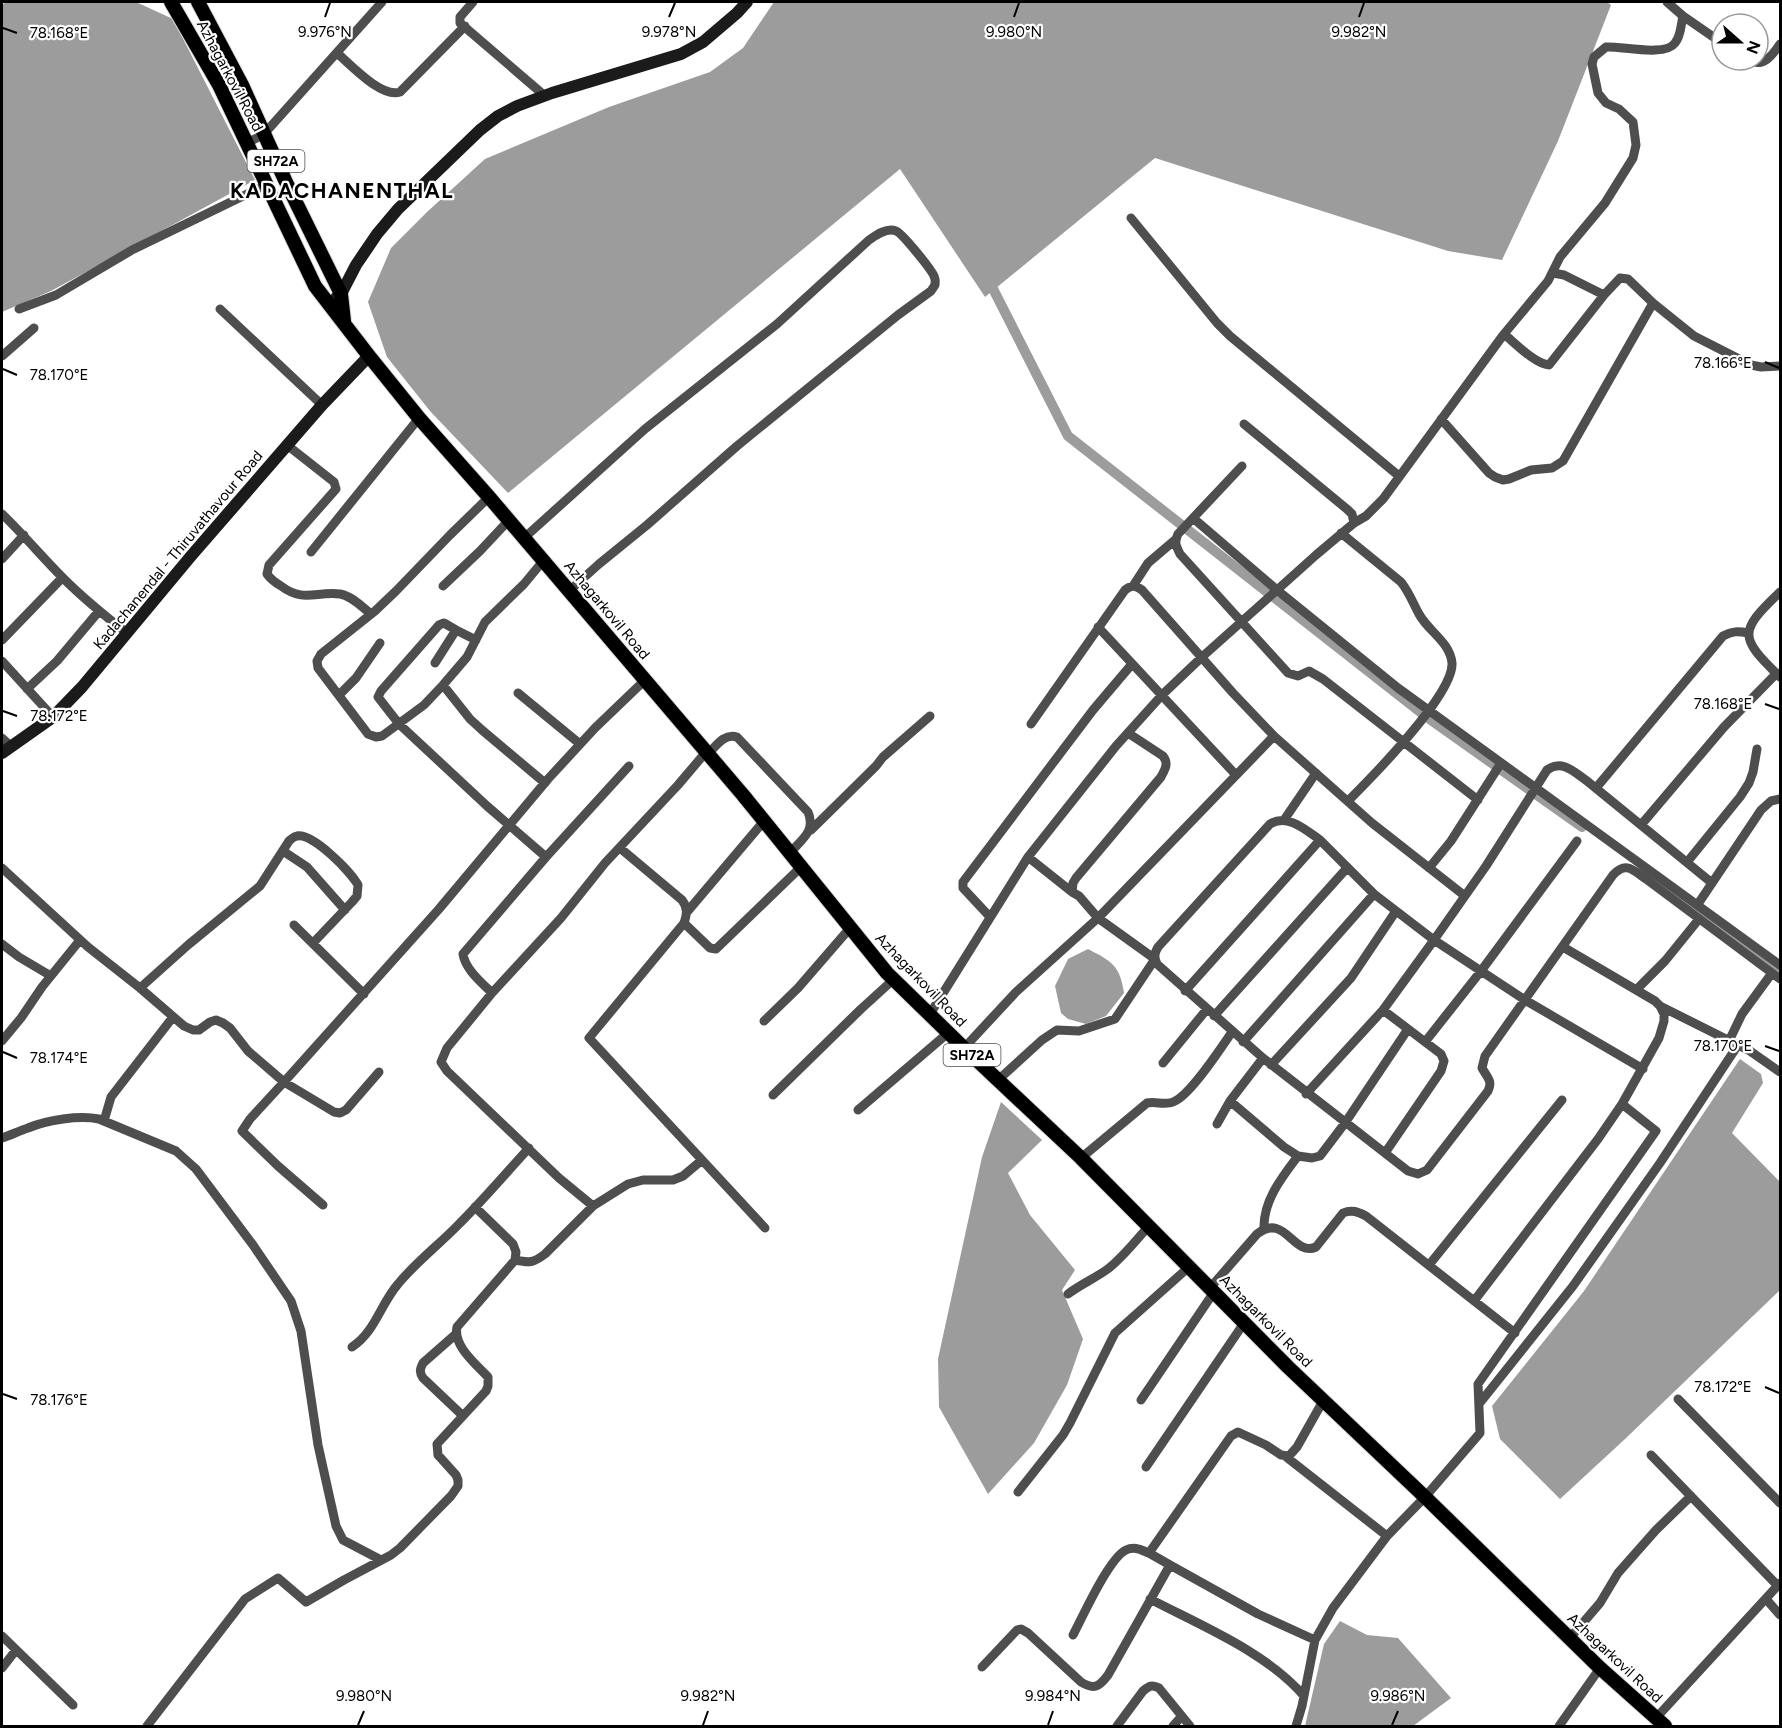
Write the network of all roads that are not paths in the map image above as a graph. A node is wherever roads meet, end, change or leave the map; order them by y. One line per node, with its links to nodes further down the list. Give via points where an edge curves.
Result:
1 (171, 2): 15 (main road, Azhagarkovil Road / SH72A)
2 (198, 2): 14 (main road, Azhagarkovil Road / SH72A)
3 (382, 2): 11 (street)
4 (473, 2): 8 (street, via 460,17)
5 (747, 2): 13 (main road, via 703,42 681,54)
6 (1668, 2): 7 (street)
7 (1683, 16): 9 (street); 18 (street, via 1676,43 1670,48 1606,47 1594,57 1598,93 1633,122 1636,146 1633,158 1605,203)
8 (465, 26): 11 (street, via 394,94 375,85); 13 (street)
9 (1710, 35)
10 (1780, 44): 12 (street)
11 (337, 53): 14 (street)
12 (1770, 56)
13 (545, 96): 19 (main road, via 498,116 398,209 377,234)
14 (264, 134): 15 (street); 19 (main road, Azhagarkovil Road / SH72A)
15 (247, 143): 16 (main road, Azhagarkovil Road / SH72A)
16 (266, 185): 21 (main road, Azhagarkovil Road / SH72A, via 315,286); 23 (street, via 132,250 56,295)
17 (1131, 218): 37 (street, via 1230,336)
18 (1552, 273): 20 (street); 27 (street)
19 (341, 294): 21 (main road); 25 (main road, Azhagarkovil Road / SH72A)
20 (1604, 295): 22 (street, via 1623,277); 27 (street, via 1549,365 1536,360)
21 (329, 303): 25 (main road, Azhagarkovil Road / SH72A)
22 (1653, 303): 30 (street, via 1694,336 1725,352 1761,367); 33 (street, via 1557,466 1509,479 1495,477)
23 (19, 309)
24 (220, 309): 31 (street)
25 (345, 323): 29 (main road, Azhagarkovil Road / SH72A)
26 (34, 328): 28 (street)
27 (1504, 334): 33 (street)
28 (2, 356)
29 (369, 356): 31 (main road, Kadachanendal - Thiruvathavour Road); 32 (main road, Azhagarkovil Road / SH72A)
30 (1780, 366)
31 (322, 405): 35 (main road, Kadachanendal - Thiruvathavour Road)
32 (419, 418): 38 (main road, Azhagarkovil Road / SH72A); 47 (street)
33 (1441, 418): 37 (street)
34 (1245, 424): 42 (street, via 1348,510)
35 (287, 446): 57 (street, via 334,482 336,489 269,565 267,574 296,595 338,594 354,600); 61 (main road, Kadachanendal - Thiruvathavour Road)
36 (1242, 466): 41 (street)
37 (1398, 476): 42 (street, via 1376,507)
38 (489, 497): 40 (main road, Azhagarkovil Road / SH72A); 57 (street)
39 (2, 514): 44 (street)
40 (509, 520): 46 (main road, Azhagarkovil Road / SH72A); 51 (street)
41 (1191, 521): 45 (street); 54 (street)
42 (1354, 524): 43 (street)
43 (1341, 533): 54 (street); 77 (street, via 1401,582 1420,616 1449,653 1449,676)
44 (24, 535): 48 (street); 50 (street)
45 (1177, 537): 52 (street, via 1148,563); 58 (street, via 1180,554)
46 (524, 538): 49 (main road, Azhagarkovil Road / SH72A); 53 (street, via 645,429 777,324 869,240 890,230 903,237 933,274 931,291 737,446)
47 (311, 552)
48 (2, 559)
49 (543, 561): 53 (main road, Azhagarkovil Road / SH72A); 64 (street, via 486,622)
50 (62, 578): 56 (street); 63 (street)
51 (443, 586)
52 (1133, 586): 59 (street, via 1125,590); 66 (street, via 1142,590)
53 (569, 591): 71 (main road, Azhagarkovil Road / SH72A)
54 (1276, 592): 58 (street); 77 (street, via 1398,688)
55 (1779, 596): 62 (street, via 1760,612)
56 (99, 611): 61 (street); 73 (street, via 57,661)
57 (371, 614): 75 (street, via 317,661)
58 (1242, 622): 66 (street); 85 (street, via 1288,673 1315,674)
59 (1098, 627): 69 (street); 81 (street)
60 (456, 630): 64 (street); 68 (street); 80 (street, via 444,623 439,625 379,694 379,701)
61 (127, 633): 79 (main road, Kadachanendal - Thiruvathavour Road)
62 (1748, 633): 70 (street, via 1751,643); 95 (street, via 1736,631 1723,636)
63 (2, 640)
64 (476, 640): 72 (street)
65 (380, 643): 75 (street)
66 (1202, 657): 76 (street); 83 (street)
67 (2, 661): 73 (street)
68 (435, 663)
69 (1132, 664): 76 (street); 125 (street, via 963,882 963,888)
70 (1779, 675): 103 (street, via 1724,727)
71 (645, 680): 86 (street); 89 (main road, Azhagarkovil Road / SH72A)
72 (443, 685): 80 (street); 94 (street, via 470,719)
73 (27, 689): 79 (street)
74 (518, 693): 86 (street)
75 (339, 695): 80 (street, via 372,736 382,736)
76 (1162, 695): 82 (street); 93 (street)
77 (1425, 714): 85 (street); 91 (street)
78 (930, 716): 104 (street)
79 (52, 717): 88 (main road, Kadachanendal - Thiruvathavour Road)
80 (399, 724): 102 (street)
81 (1031, 724)
82 (1128, 733): 111 (street); 118 (street, via 1163,756 1166,767 1076,878)
83 (1274, 736): 92 (street); 93 (street)
84 (2, 738): 88 (street)
85 (1404, 742): 98 (street); 99 (street)
86 (580, 744): 94 (street)
87 (1757, 749): 112 (street, via 1749,783)
88 (7, 750)
89 (707, 753): 101 (main road, Azhagarkovil Road / SH72A); 104 (street, via 727,737 737,737 808,812); 107 (street)
90 (629, 766): 110 (street)
91 (1499, 767): 96 (street); 99 (street)
92 (1316, 773): 98 (street); 100 (street)
93 (1236, 775): 126 (street)
94 (545, 783): 102 (street)
95 (1596, 788): 96 (street, via 1561,765 1547,771); 103 (street)
96 (1533, 792): 120 (street); 121 (street)
97 (1780, 799): 117 (street, via 1761,810)
98 (1348, 801): 116 (street)
99 (1478, 801): 116 (street)
100 (1284, 820): 105 (street); 136 (street, via 1270,824 1158,947)
101 (764, 821): 109 (main road, Azhagarkovil Road / SH72A); 124 (street)
102 (510, 825): 110 (street); 147 (street)
103 (1641, 825): 112 (street)
104 (810, 830): 109 (street)
105 (1320, 840): 115 (street); 145 (street)
106 (1577, 841): 138 (street)
107 (620, 848): 124 (street, via 682,900); 146 (street)
108 (283, 851): 122 (street, via 307,867); 122 (street, via 298,836 322,847 358,885 357,896); 143 (street, via 260,886)
109 (790, 853): 113 (main road, Azhagarkovil Road / SH72A)
110 (546, 857): 146 (street, via 463,954 468,968)
111 (1028, 857): 118 (street); 125 (street)
112 (1688, 861): 117 (street)
113 (801, 867): 128 (street, via 716,949 710,948); 130 (main road, Azhagarkovil Road / SH72A)
114 (2, 868): 131 (street)
115 (1347, 868): 119 (street); 151 (street)
116 (1429, 868): 120 (street)
117 (1712, 883): 121 (street)
118 (1072, 892): 126 (street)
119 (1374, 894): 123 (street); 159 (street)
120 (1465, 896): 132 (street)
121 (1698, 904): 137 (street)
122 (345, 910): 133 (street)
123 (1396, 911): 132 (street); 165 (street, via 1351,978)
124 (687, 912): 128 (street)
125 (990, 917): 152 (street)
126 (1098, 918): 136 (street); 162 (street, via 1016,992)
127 (1699, 919): 135 (street, via 1646,879 1619,868); 139 (street); 144 (street)
128 (684, 923): 185 (street, via 589,1038)
129 (294, 925): 133 (street)
130 (850, 928): 141 (main road, Azhagarkovil Road / SH72A); 154 (street)
131 (80, 939): 140 (street); 143 (street)
132 (1434, 940): 138 (street); 150 (street)
133 (313, 943): 147 (street)
134 (2, 944): 140 (street)
135 (1563, 947): 144 (street); 148 (street)
136 (1155, 959): 145 (street); 169 (street, via 1115,1019 1079,1031 1057,1030)
137 (1780, 962)
138 (1481, 971): 148 (street); 160 (street)
139 (1772, 973): 142 (street); 161 (street, via 1742,1014)
140 (51, 975): 158 (street)
141 (894, 979): 152 (main road, Azhagarkovil Road / SH72A); 172 (street)
142 (1780, 979)
143 (140, 988): 153 (street)
144 (1636, 990): 149 (street)
145 (1185, 991): 151 (street)
146 (492, 993): 181 (street, via 447,1048 441,1062)
147 (364, 994): 170 (street)
148 (1526, 1000): 166 (street); 182 (street, via 1485,1056 1482,1068 1491,1086 1427,1170 1418,1174 1408,1171)
149 (1660, 1006): 161 (street); 166 (street, via 1664,1022)
150 (1383, 1010): 155 (street); 171 (street)
151 (1210, 1013): 156 (street); 164 (street)
152 (930, 1014): 157 (main road, Azhagarkovil Road / SH72A)
153 (173, 1017): 170 (street, via 193,1030 216,1020 224,1023 248,1051); 177 (street, via 111,1097)
154 (764, 1021)
155 (1408, 1029): 160 (street); 178 (street)
156 (1232, 1032): 159 (street); 184 (street, via 1188,1091 1176,1101 1147,1103)
157 (948, 1033): 162 (main road, Azhagarkovil Road / SH72A); 176 (street)
158 (2, 1041)
159 (1243, 1042): 163 (street)
160 (1425, 1042): 182 (street, via 1441,1054 1441,1071)
161 (1734, 1043): 168 (street); 205 (street, via 1660,1163 1573,1286)
162 (964, 1048): 169 (main road, Azhagarkovil Road / SH72A)
163 (1263, 1058): 165 (street); 174 (street)
164 (1163, 1063)
165 (1271, 1065): 171 (street)
166 (1643, 1069): 175 (street)
167 (379, 1072): 170 (street, via 340,1113)
168 (1780, 1072)
169 (998, 1080): 184 (main road, Azhagarkovil Road / SH72A)
170 (284, 1082): 186 (street, via 242,1131)
171 (1306, 1094): 178 (street)
172 (773, 1095)
173 (1562, 1100): 193 (street)
174 (1230, 1101): 179 (street); 183 (street)
175 (1622, 1104): 197 (street); 199 (street, via 1656,1131)
176 (858, 1110)
177 (104, 1121): 180 (street, via 74,1117); 216 (street, via 176,1151 196,1169 291,1301 301,1331 318,1445 336,1526 343,1540)
178 (1345, 1123): 182 (street); 183 (street, via 1320,1156)
179 (1217, 1124)
180 (2, 1138)
181 (529, 1148): 187 (street); 188 (street)
182 (1385, 1153)
183 (1298, 1156): 191 (street, via 1268,1203)
184 (1081, 1158): 189 (main road, Azhagarkovil Road / SH72A)
185 (702, 1160): 187 (street, via 683,1176 628,1184); 190 (street)
186 (323, 1205)
187 (593, 1206): 192 (street, via 536,1261)
188 (475, 1207): 192 (street, via 513,1244); 201 (street, via 398,1284 370,1331)
189 (1149, 1226): 194 (main road, Azhagarkovil Road / SH72A); 196 (street, via 1118,1260)
190 (765, 1228)
191 (1264, 1229): 193 (street, via 1279,1229 1311,1249 1317,1247 1343,1213 1356,1211); 195 (street)
192 (515, 1260): 200 (street, via 457,1327)
193 (1429, 1265): 197 (street)
194 (1189, 1267): 195 (main road, Azhagarkovil Road / SH72A); 210 (street, via 1115,1333 1063,1435)
195 (1212, 1290): 198 (main road, Azhagarkovil Road / SH72A); 203 (street)
196 (1068, 1294)
197 (1474, 1301): 199 (street)
198 (1244, 1323): 204 (main road, Azhagarkovil Road / SH72A); 209 (street)
199 (1515, 1333): 205 (street, via 1478,1384)
200 (456, 1334): 206 (street, via 458,1343 489,1381 486,1391); 206 (street, via 423,1363 420,1374)
201 (352, 1347)
202 (1678, 1399): 213 (street)
203 (1141, 1400)
204 (1323, 1401): 208 (street, via 1294,1452); 212 (main road, Azhagarkovil Road / SH72A)
205 (1479, 1404): 212 (street, via 1480,1433)
206 (462, 1415): 216 (street, via 441,1438 436,1450 456,1475 458,1486 400,1548)
207 (1651, 1455): 211 (street)
208 (1285, 1456): 214 (street); 215 (street, via 1235,1433)
209 (1146, 1467)
210 (1018, 1492)
211 (1691, 1496): 218 (street); 224 (street, via 1618,1573 1600,1603)
212 (1425, 1497): 214 (street); 224 (main road, Azhagarkovil Road / SH72A)
213 (1780, 1503)
214 (1387, 1536): 225 (street, via 1333,1608)
215 (1149, 1552): 217 (street); 222 (street, via 1135,1548 1114,1559)
216 (378, 1562): 234 (street, via 306,1602 278,1578 245,1599)
217 (1170, 1565): 219 (street); 225 (street, via 1258,1614)
218 (1779, 1584): 220 (street)
219 (1150, 1599): 227 (street, via 1108,1675 1096,1687 1081,1682 1021,1629); 230 (street, via 1251,1653)
220 (1766, 1599): 221 (street); 233 (street)
221 (1780, 1615)
222 (1073, 1635)
223 (2, 1636): 226 (street)
224 (1569, 1638): 229 (main road, Azhagarkovil Road / SH72A)
225 (1315, 1640): 230 (street)
226 (16, 1650): 228 (street); 231 (street)
227 (982, 1667)
228 (2, 1668)
229 (1600, 1668): 233 (main road, Azhagarkovil Road / SH72A); 239 (street)
230 (1304, 1696): 238 (street)
231 (73, 1706)
232 (1181, 1717): 235 (street, via 1153,1685 1143,1691); 236 (street); 237 (street)
233 (1660, 1722)
234 (147, 1726)
235 (1117, 1726)
236 (1173, 1726)
237 (1190, 1726)
238 (1296, 1726)
239 (1559, 1726)

